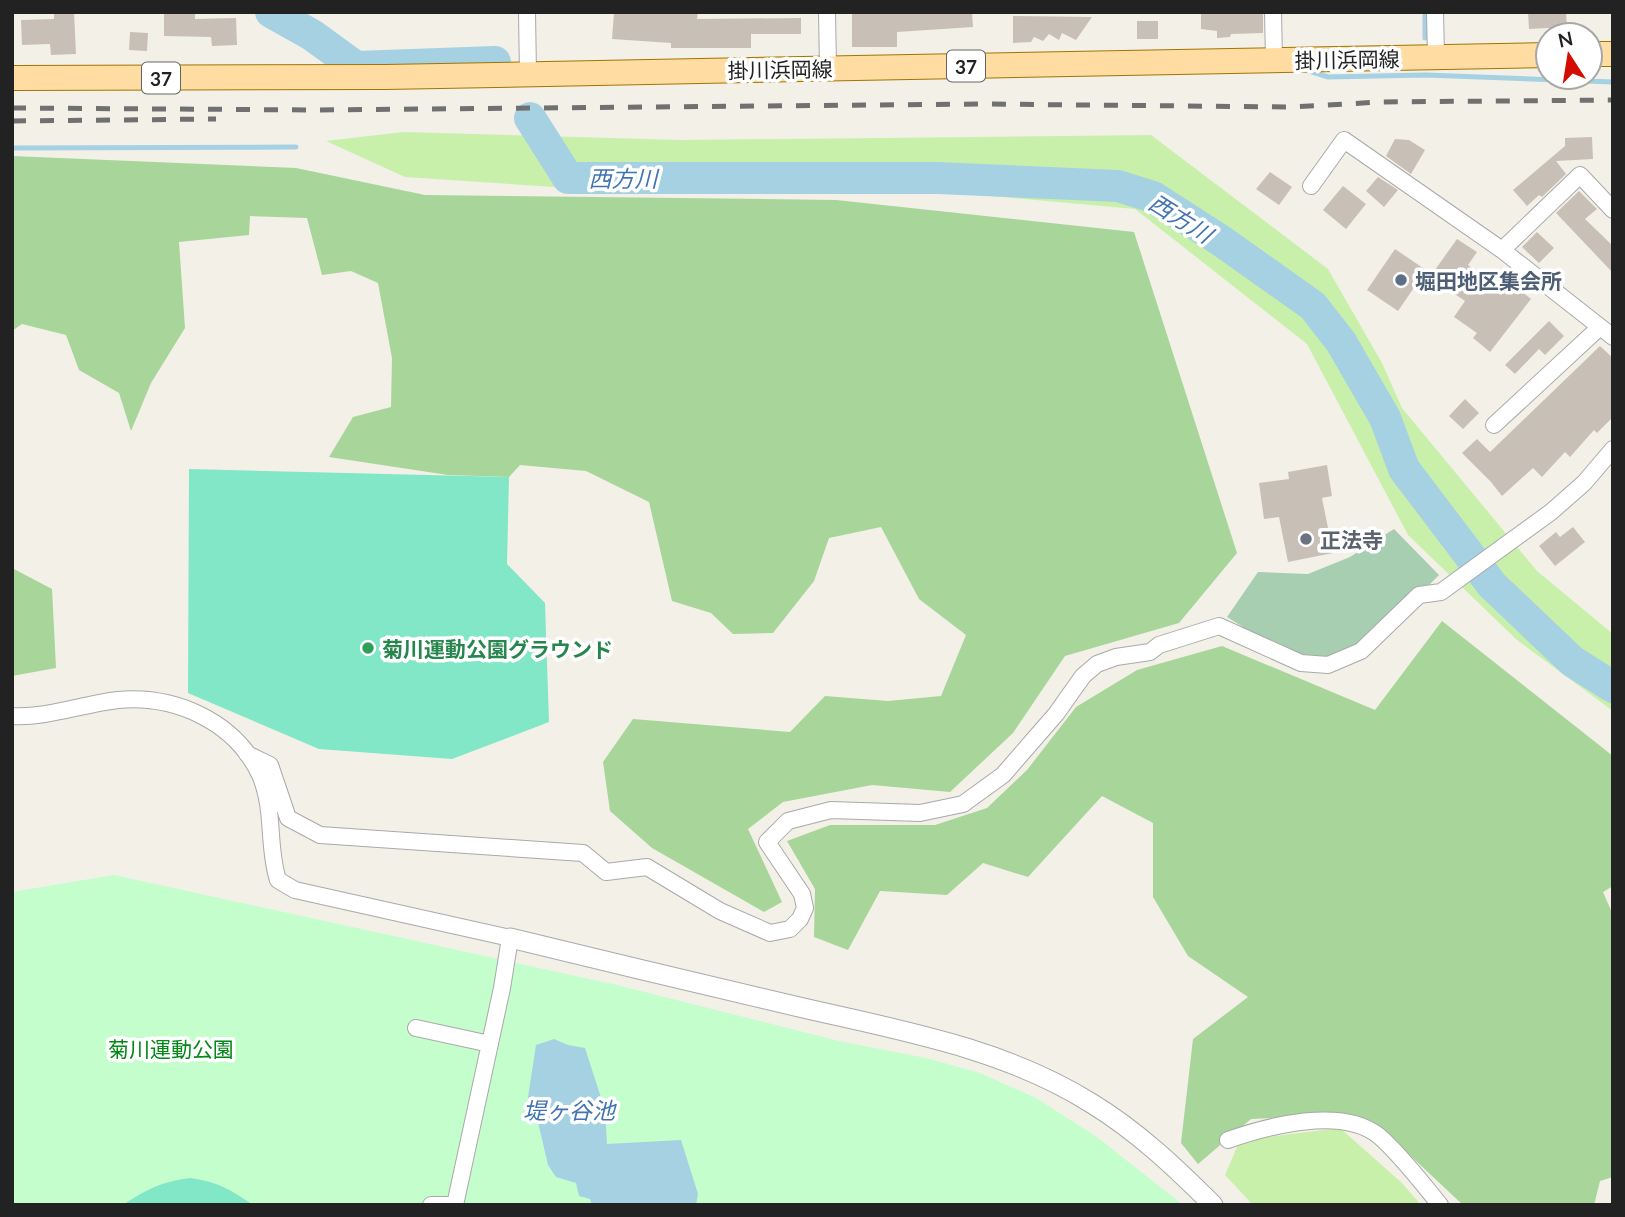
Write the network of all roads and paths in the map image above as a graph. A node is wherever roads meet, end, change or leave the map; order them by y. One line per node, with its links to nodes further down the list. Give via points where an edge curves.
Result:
1 (527, 12): 9 (street)
2 (827, 12): 8 (street)
3 (1273, 12): 7 (street)
4 (1435, 12): 6 (street)
5 (1534, 55): 6 (main road, 掛川浜岡線 / 37)
6 (1436, 57): 7 (main road, 掛川浜岡線 / 37)
7 (1274, 60): 8 (main road, 掛川浜岡線 / 37)
8 (828, 68): 9 (main road, 掛川浜岡線 / 37)
9 (528, 75): 10 (main road, 掛川浜岡線 / 37)
10 (12, 78)
11 (1311, 186): 13 (street, via 1344,140)
12 (1613, 210): 13 (street, via 1580,175)
13 (1502, 250): 14 (street)
14 (1606, 332): 15 (street)
15 (1494, 425)
16 (1613, 449): 18 (street, via 1567,498 1441,592 1419,595 1361,651 1328,665 1301,663 1219,626 1150,652 1097,664 1003,775 963,804 920,813 831,810 788,821 767,842 802,894 805,908 790,929 770,933 720,911 647,867 606,872 583,853 320,835 288,818 270,765)
17 (12, 716): 18 (street, via 118,700 153,700 212,720)
18 (247, 754): 19 (street, via 269,801 278,880 295,890)
19 (510, 937): 21 (street); 23 (street, via 933,1039 1006,1063 1090,1102 1152,1147)
20 (416, 1028): 21 (street)
21 (490, 1044): 25 (street)
22 (1228, 1140): 26 (street, via 1258,1129 1330,1120 1361,1126 1379,1136)
23 (1207, 1202)
24 (431, 1205): 25 (street)
25 (453, 1205)
26 (1440, 1205)

